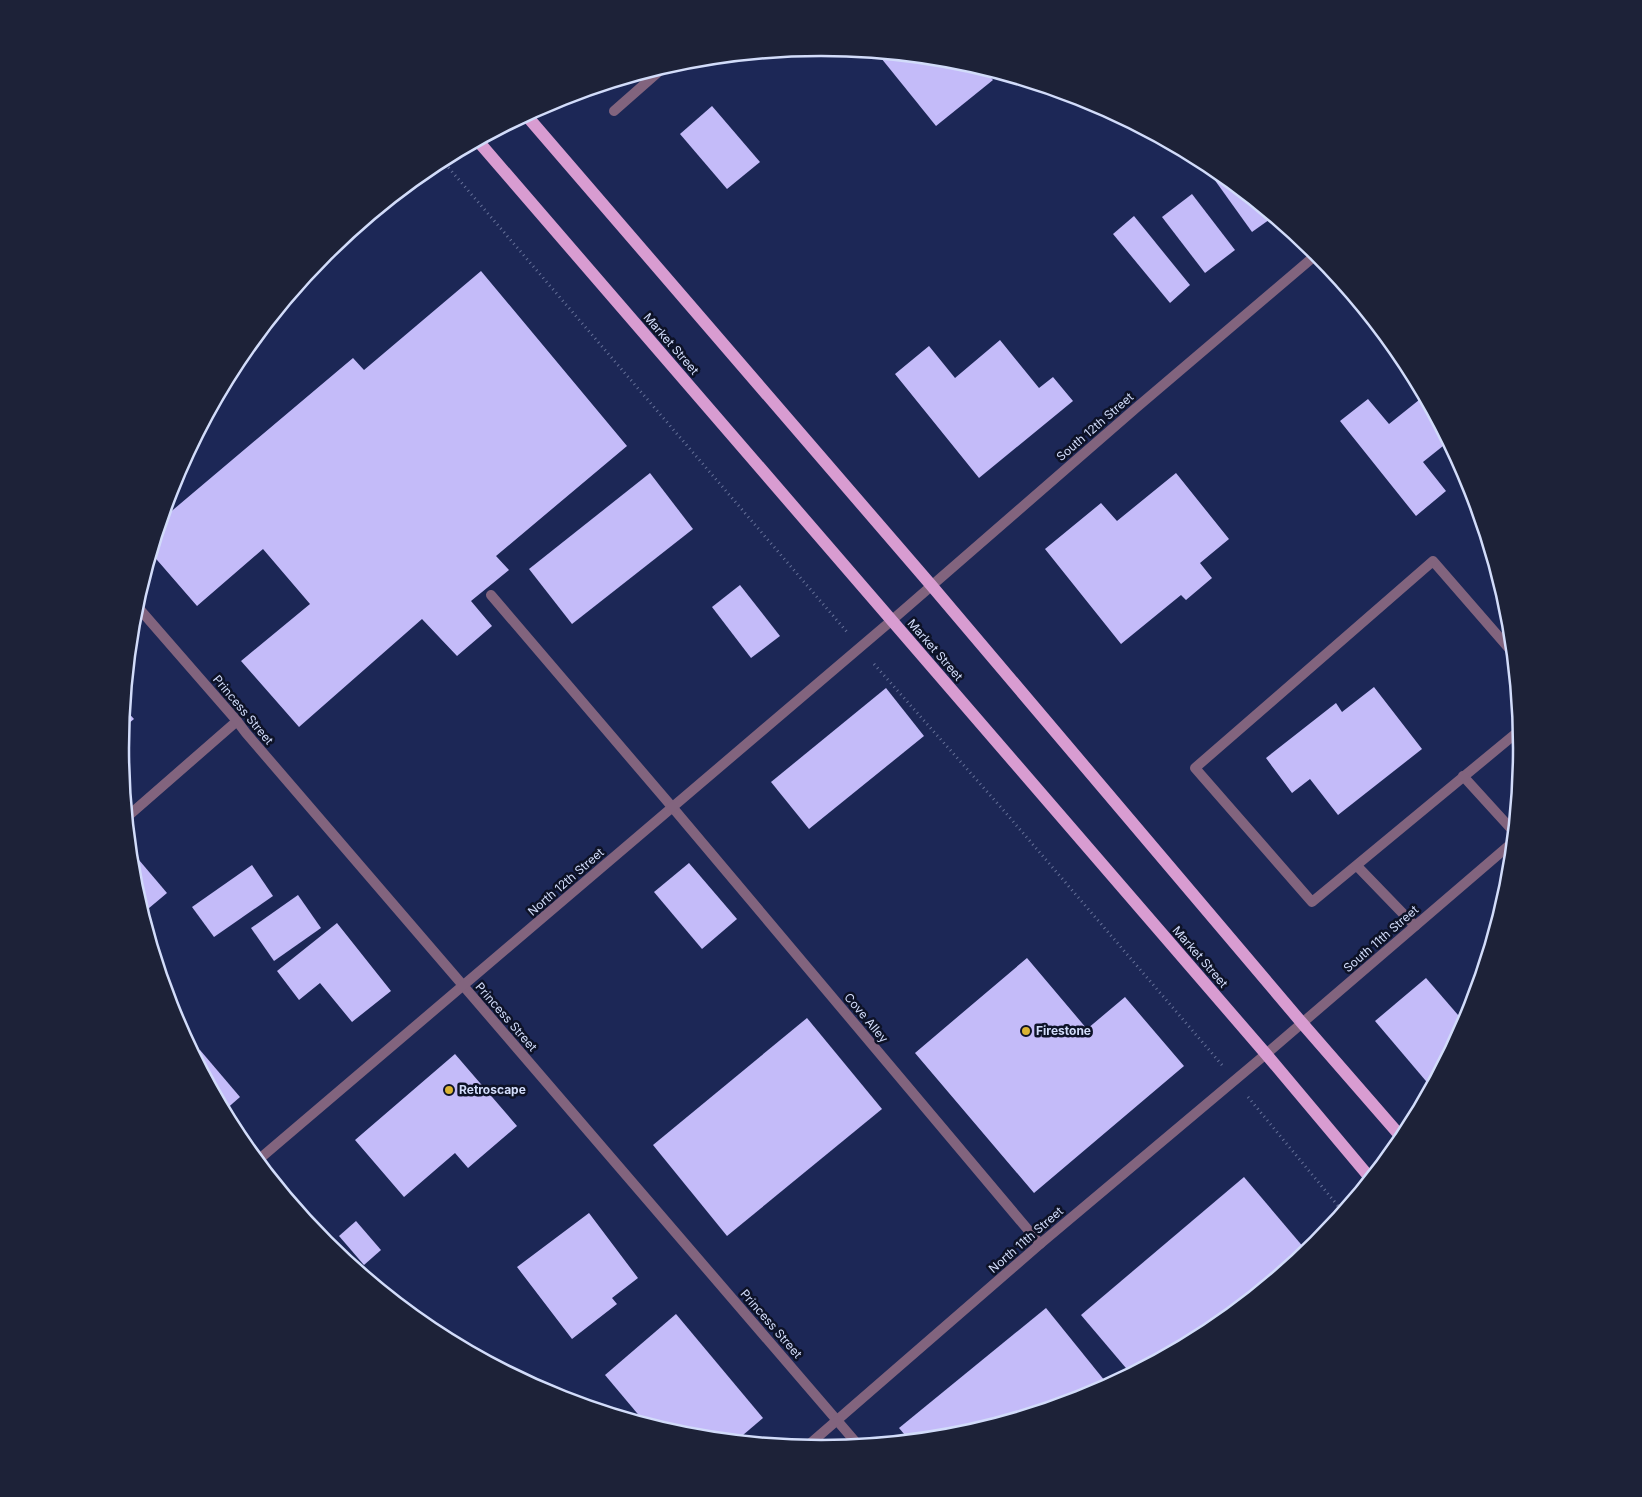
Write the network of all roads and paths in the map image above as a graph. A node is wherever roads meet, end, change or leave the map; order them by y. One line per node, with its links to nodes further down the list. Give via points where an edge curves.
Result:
1 (652, 78): 2 (street)
2 (614, 111)
3 (531, 121): 7 (main road)
4 (482, 145): 10 (main road, Market Street)
5 (447, 166): 12 (path)
6 (1311, 260): 7 (street, South 12th Street)
7 (931, 585): 10 (street, South 12th Street); 23 (main road)
8 (491, 595): 16 (street, Cove Alley)
9 (142, 612): 13 (street, Princess Street)
10 (891, 621): 12 (street, North 12th Street); 24 (main road, Market Street)
11 (1505, 644): 20 (street, via 1433,561 1195,768 1312,902)
12 (860, 648): 16 (street, North 12th Street); 25 (path)
13 (237, 721): 17 (street); 22 (street, Princess Street)
14 (1513, 736): 15 (street)
15 (1464, 776): 18 (street); 20 (street)
16 (673, 808): 22 (street, North 12th Street); 30 (street, Cove Alley)
17 (132, 812)
18 (1508, 826)
19 (1506, 848): 21 (street, South 11th Street)
20 (1357, 866): 21 (street)
21 (1414, 926): 23 (street, South 11th Street)
22 (463, 987): 27 (street, North 12th Street); 31 (street, Princess Street)
23 (1302, 1023): 24 (street, South 11th Street); 26 (main road)
24 (1266, 1054): 25 (street, North 11th Street); 28 (main road, Market Street)
25 (1235, 1080): 29 (path); 30 (street, North 11th Street)
26 (1397, 1132)
27 (262, 1157)
28 (1367, 1173)
29 (1339, 1207)
30 (1040, 1244): 31 (street, North 11th Street)
31 (837, 1420): 32 (street, Princess Street); 33 (street, North 11th Street)
32 (854, 1440)
33 (813, 1441)

